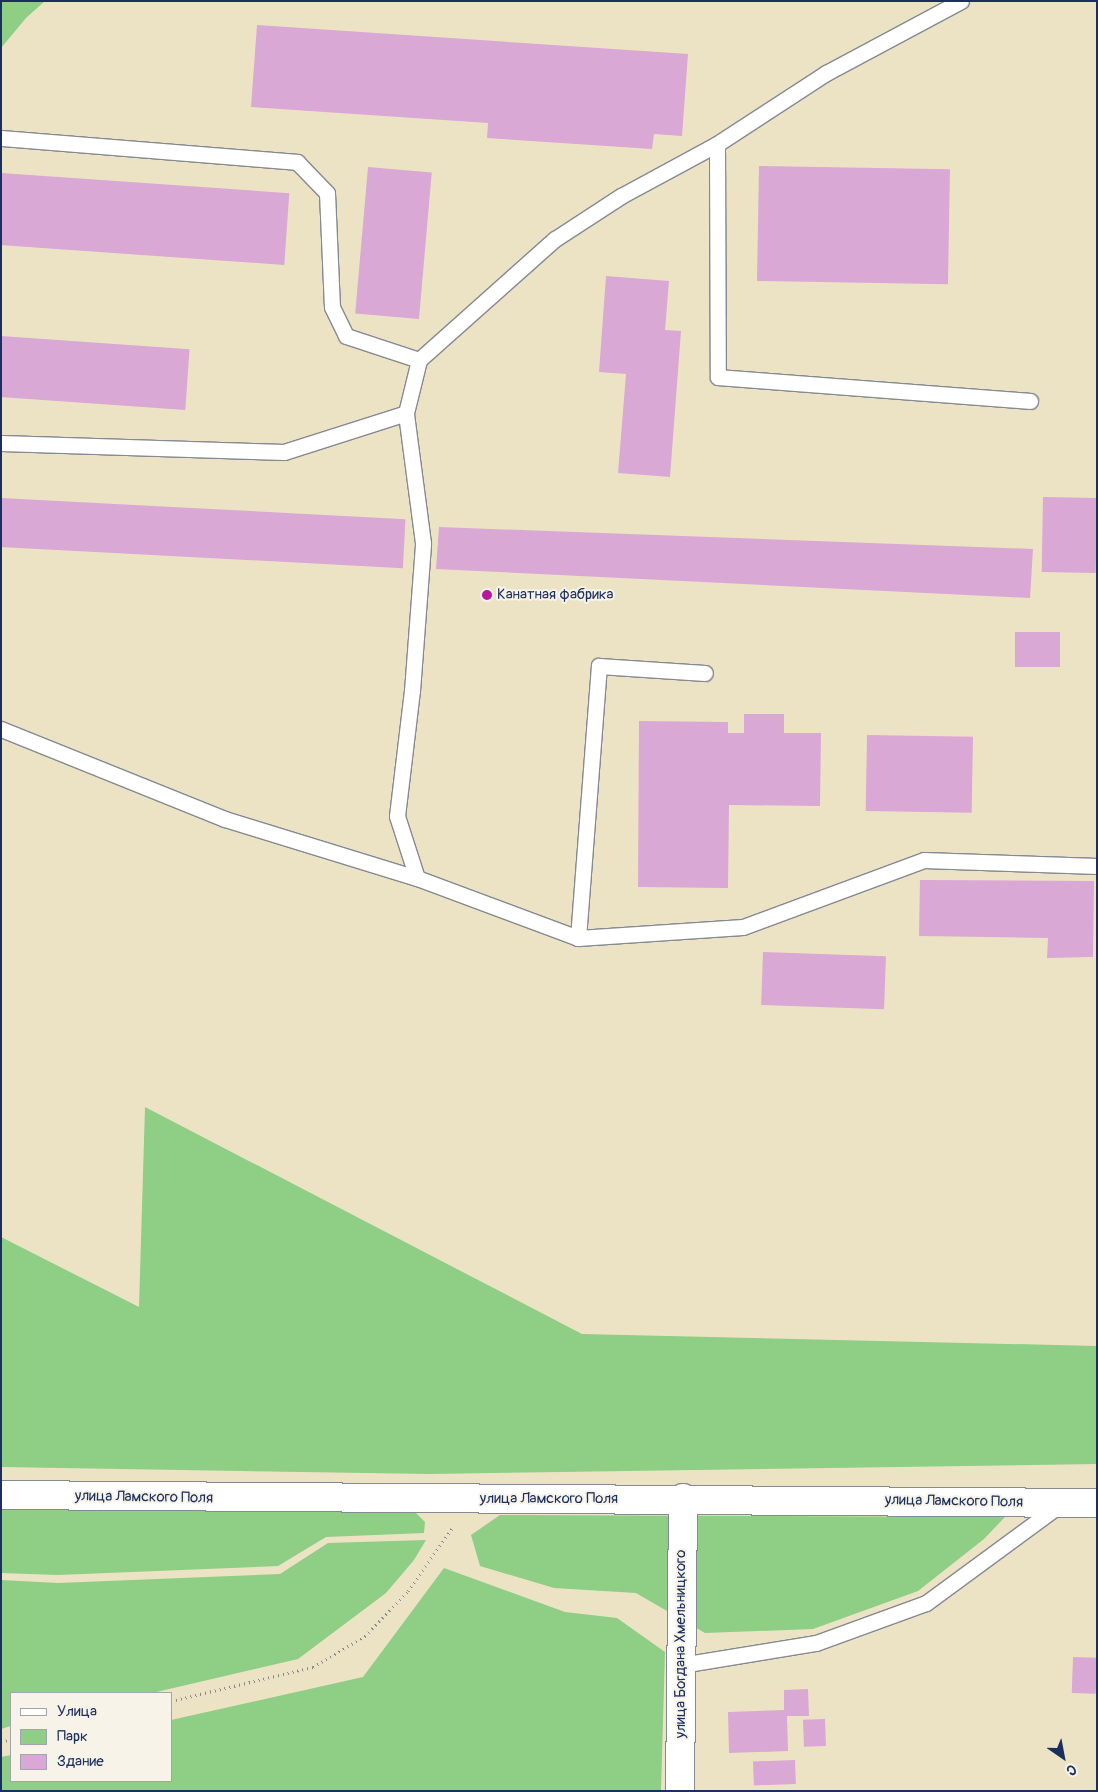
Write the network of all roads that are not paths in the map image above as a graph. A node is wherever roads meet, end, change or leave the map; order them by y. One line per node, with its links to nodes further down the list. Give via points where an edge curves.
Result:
1 (961, 1): 3 (lane, via 826,73)
2 (1, 138): 4 (lane, via 298,162 327,193 332,308 346,336)
3 (717, 144): 4 (lane, via 621,196 555,239); 5 (lane, via 718,377)
4 (419, 360): 6 (lane)
5 (1030, 401)
6 (406, 413): 7 (lane, via 284,452); 11 (lane, via 423,544 412,691 397,816)
7 (1, 444)
8 (705, 673): 12 (lane, via 599,666)
9 (1, 729): 11 (lane, via 224,819)
10 (1097, 866): 12 (lane, via 924,860 743,927)
11 (417, 878): 12 (lane)
12 (578, 938)
13 (1, 1495): 14 (street, улица Ламского Поля, via 472,1500)
14 (683, 1498): 15 (street, улица Ламского Поля); 17 (street, улица Богдана Хмельницкого)
15 (1064, 1502): 16 (street, улица Ламского Поля); 17 (lane, via 926,1603 816,1643)
16 (1097, 1503)
17 (681, 1665): 18 (street, улица Богдана Хмельницкого)
18 (680, 1791)

